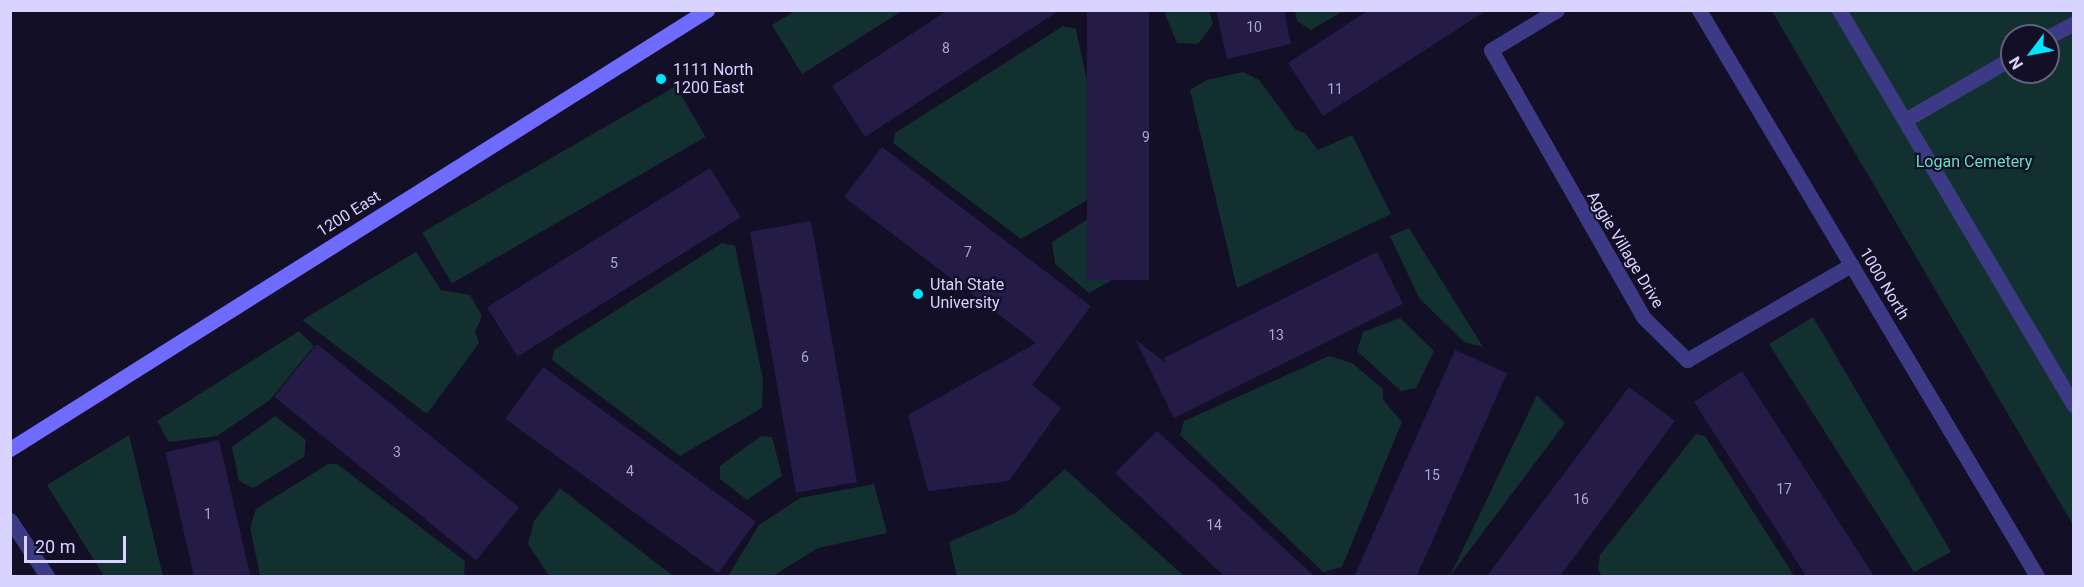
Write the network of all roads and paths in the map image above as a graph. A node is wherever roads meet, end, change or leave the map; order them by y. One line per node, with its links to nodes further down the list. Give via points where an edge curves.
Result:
1 (706, 10): 11 (main road, 1200 East)
2 (1557, 10): 9 (street, Aggie Village Drive, via 1491,50 1643,317 1687,360)
3 (1699, 10): 9 (street, 1000 North)
4 (1839, 10): 8 (street)
5 (2073, 22): 6 (street)
6 (2060, 30)
7 (2000, 65): 8 (street)
8 (1905, 120): 10 (street)
9 (1851, 264): 14 (street, 1000 North)
10 (2073, 405)
11 (10, 449)
12 (10, 520): 13 (street)
13 (47, 576)
14 (2037, 576)

